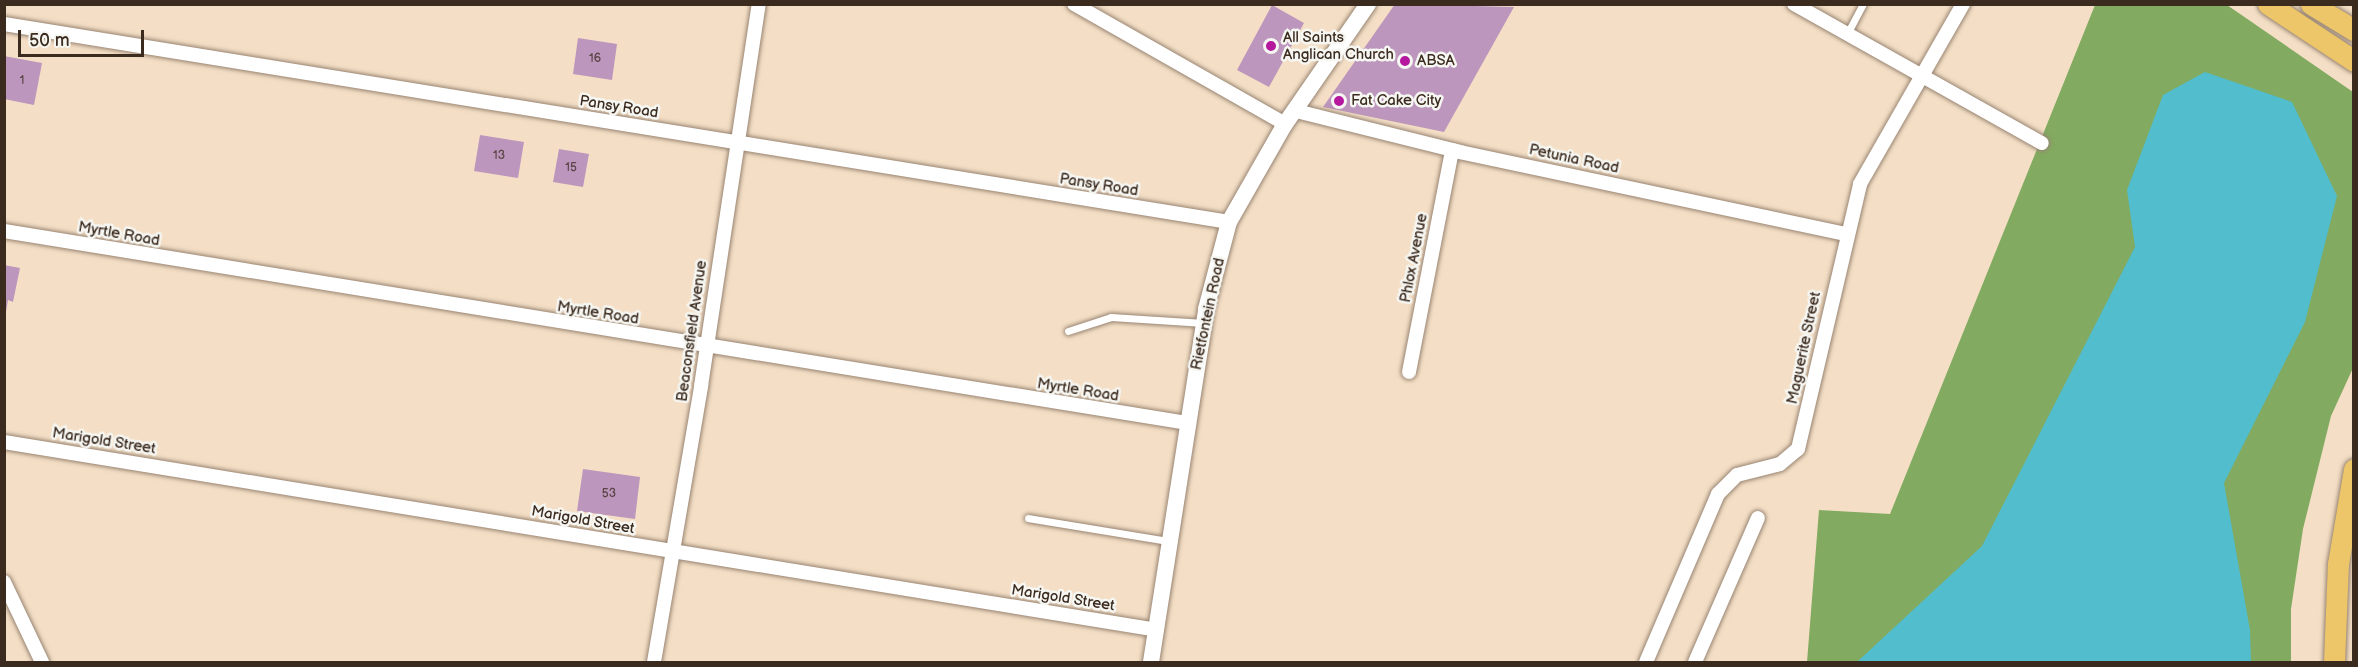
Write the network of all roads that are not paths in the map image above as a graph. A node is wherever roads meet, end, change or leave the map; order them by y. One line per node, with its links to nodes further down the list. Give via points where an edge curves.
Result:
1 (759, 4): 15 (street, Beaconsfield Avenue)
2 (1074, 4): 14 (street, Petunia Road)
3 (1368, 4): 14 (street, Rietfontein Road)
4 (1794, 4): 11 (street)
5 (1863, 4): 11 (lane)
6 (1963, 4): 13 (street, Maguerite Street)
7 (2268, 4): 12 (main road)
8 (2311, 4): 10 (main road)
9 (4, 24): 15 (street, Pansy Road)
10 (2354, 30)
11 (1847, 34): 13 (street)
12 (2354, 62)
13 (1921, 76): 16 (street); 20 (street, Maguerite Street, via 1860,184)
14 (1290, 118): 17 (street, Petunia Road); 18 (street, Rietfontein Road)
15 (738, 143): 18 (street, Pansy Road); 23 (street, Beaconsfield Avenue)
16 (2042, 143)
17 (1452, 150): 20 (street, Petunia Road); 24 (street, Phlox Avenue)
18 (1229, 222): 21 (street, Rietfontein Road)
19 (4, 231): 23 (street, Myrtle Road)
20 (1846, 234): 38 (street, Maguerite Street, via 1798,449 1780,464 1737,475 1718,494)
21 (1204, 323): 22 (lane, via 1111,316); 25 (street, Rietfontein Road)
22 (1068, 331)
23 (706, 346): 25 (street, Myrtle Road); 32 (street, Beaconsfield Avenue)
24 (1409, 372)
25 (1187, 423): 31 (street, Rietfontein Road)
26 (4, 442): 32 (street, Marigold Street)
27 (2354, 469): 28 (main road)
28 (2349, 511): 40 (main road, via 2338,564)
29 (1028, 518): 31 (lane)
30 (1758, 518): 39 (street)
31 (1169, 541): 34 (street, Rietfontein Road)
32 (671, 552): 34 (street, Marigold Street); 36 (street, Beaconsfield Avenue)
33 (4, 582): 35 (street)
34 (1157, 630): 37 (street, Rietfontein Road)
35 (42, 663)
36 (654, 663)
37 (1151, 663)
38 (1646, 663)
39 (1695, 663)
40 (2334, 663)

